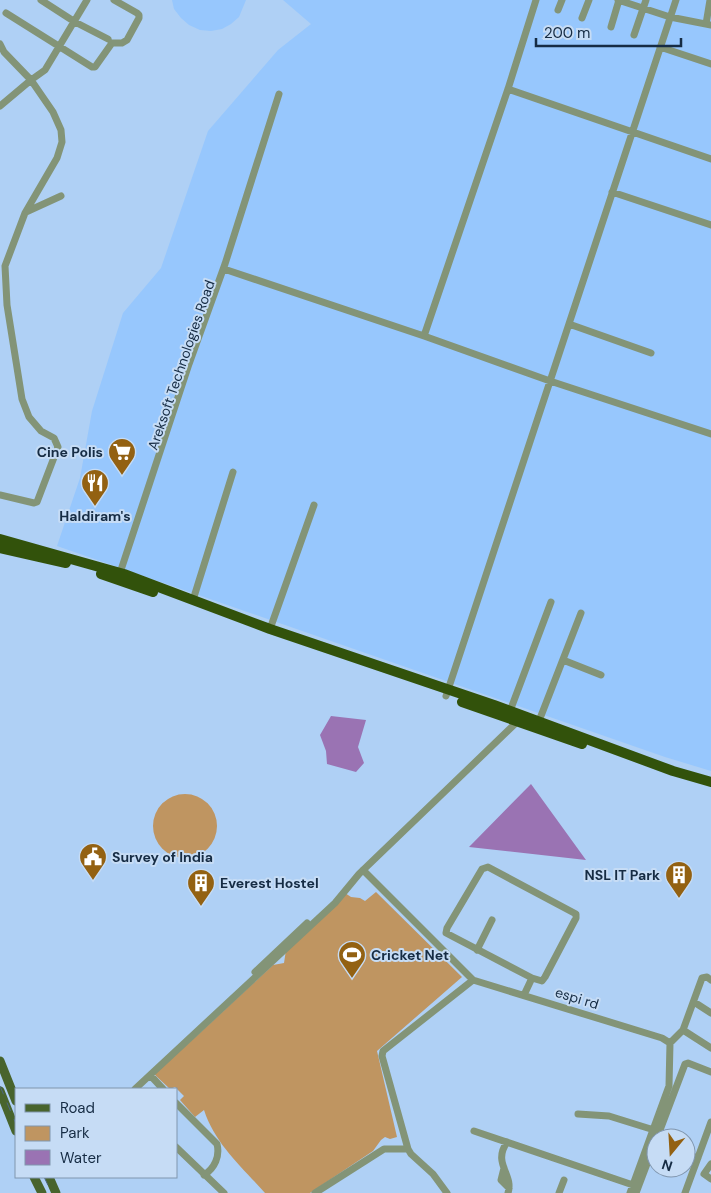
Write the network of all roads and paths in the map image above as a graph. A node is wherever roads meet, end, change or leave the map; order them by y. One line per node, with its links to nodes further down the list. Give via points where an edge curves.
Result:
1 (41, 0): 16 (street)
2 (87, 0): 16 (street)
3 (114, 0): 22 (street, via 139,15 127,40 112,43 97,66 92,67)
4 (536, 0): 26 (street)
5 (562, 0): 12 (street)
6 (588, 0): 15 (street)
7 (619, 0): 11 (street); 18 (street)
8 (646, 0): 11 (street)
9 (676, 0): 14 (street)
10 (710, 0): 17 (street)
11 (644, 9): 14 (street); 19 (street)
12 (558, 10)
13 (6, 14): 22 (street)
14 (670, 17): 17 (street); 23 (street)
15 (582, 18)
16 (75, 22): 20 (street); 22 (street)
17 (708, 25)
18 (610, 27)
19 (634, 35)
20 (108, 39)
21 (0, 44): 25 (street)
22 (60, 47): 25 (street, via 45,70)
23 (660, 47): 24 (street); 29 (street)
24 (711, 64)
25 (31, 80): 28 (street); 33 (street, via 53,112 62,142 57,158)
26 (508, 89): 29 (street); 39 (street)
27 (279, 94): 36 (street, Areksoft Technologies Road)
28 (0, 106)
29 (632, 133): 30 (street); 31 (street)
30 (711, 159)
31 (612, 192): 34 (street); 38 (street)
32 (61, 196): 33 (street)
33 (25, 212): 35 (street)
34 (711, 225)
35 (3, 266): 37 (street)
36 (224, 269): 39 (street); 48 (street, Areksoft Technologies Road, via 223,281)
37 (3, 305): 44 (street, via 22,399 29,418 41,431 54,438 58,447 37,502)
38 (569, 324): 40 (street); 41 (street)
39 (424, 336): 41 (street)
40 (651, 353)
41 (550, 381): 42 (street); 55 (street)
42 (711, 434)
43 (234, 472): 49 (street)
44 (0, 494)
45 (314, 505): 52 (street)
46 (0, 539): 48 (highway)
47 (0, 548): 55 (highway, via 118,580)
48 (122, 573): 49 (highway)
49 (193, 600): 52 (highway)
50 (551, 602): 56 (street)
51 (581, 613): 53 (street)
52 (270, 629): 55 (highway)
53 (563, 660): 54 (street); 58 (street)
54 (601, 675)
55 (447, 693): 56 (highway); 57 (highway)
56 (510, 711): 57 (highway)
57 (520, 718): 58 (highway); 60 (highway, via 658,772); 61 (street)
58 (539, 721): 59 (highway)
59 (711, 782)
60 (711, 788)
61 (363, 870): 62 (street); 66 (street, espi rd)
62 (339, 897): 76 (street); 77 (street)
63 (492, 920): 64 (street)
64 (477, 950): 65 (street); 65 (street, via 446,933 478,874 488,867 576,914 545,977 542,981)
65 (532, 978): 68 (street)
66 (473, 980): 68 (street, espi rd); 94 (street, via 383,1051)
67 (711, 980): 69 (street, via 702,978)
68 (524, 995): 72 (street, espi rd)
69 (694, 1002): 70 (street); 71 (street)
70 (711, 1013)
71 (683, 1030): 72 (street); 73 (street)
72 (670, 1043): 81 (street)
73 (711, 1048)
74 (0, 1061): 82 (main road)
75 (711, 1072): 81 (street, via 687,1063)
76 (150, 1075): 78 (street); 79 (street)
77 (129, 1088)
78 (136, 1088)
79 (162, 1088)
80 (0, 1091): 90 (main road)
81 (670, 1093): 84 (street)
82 (15, 1098)
83 (178, 1105): 98 (street, via 217,1144 216,1162)
84 (663, 1113): 88 (street); 89 (street)
85 (578, 1114): 87 (street, via 608,1116)
86 (711, 1122): 95 (street)
87 (647, 1128)
88 (655, 1128)
89 (659, 1128)
90 (15, 1129)
91 (474, 1131): 92 (street)
92 (507, 1142): 99 (street); 104 (street, via 501,1153)
93 (178, 1149): 98 (street)
94 (408, 1149): 108 (street, via 384,1149); 109 (street)
95 (698, 1158): 113 (street)
96 (646, 1160): 99 (street)
97 (711, 1164): 102 (street, via 704,1174)
98 (204, 1175): 107 (street)
99 (638, 1177): 111 (street); 112 (street)
100 (34, 1178): 105 (main road)
101 (49, 1178): 106 (main road)
102 (711, 1179)
103 (564, 1180): 110 (street)
104 (508, 1191)
105 (42, 1193)
106 (56, 1193)
107 (224, 1193)
108 (315, 1193)
109 (447, 1193)
110 (559, 1193)
111 (630, 1193)
112 (636, 1193)
113 (685, 1193)

